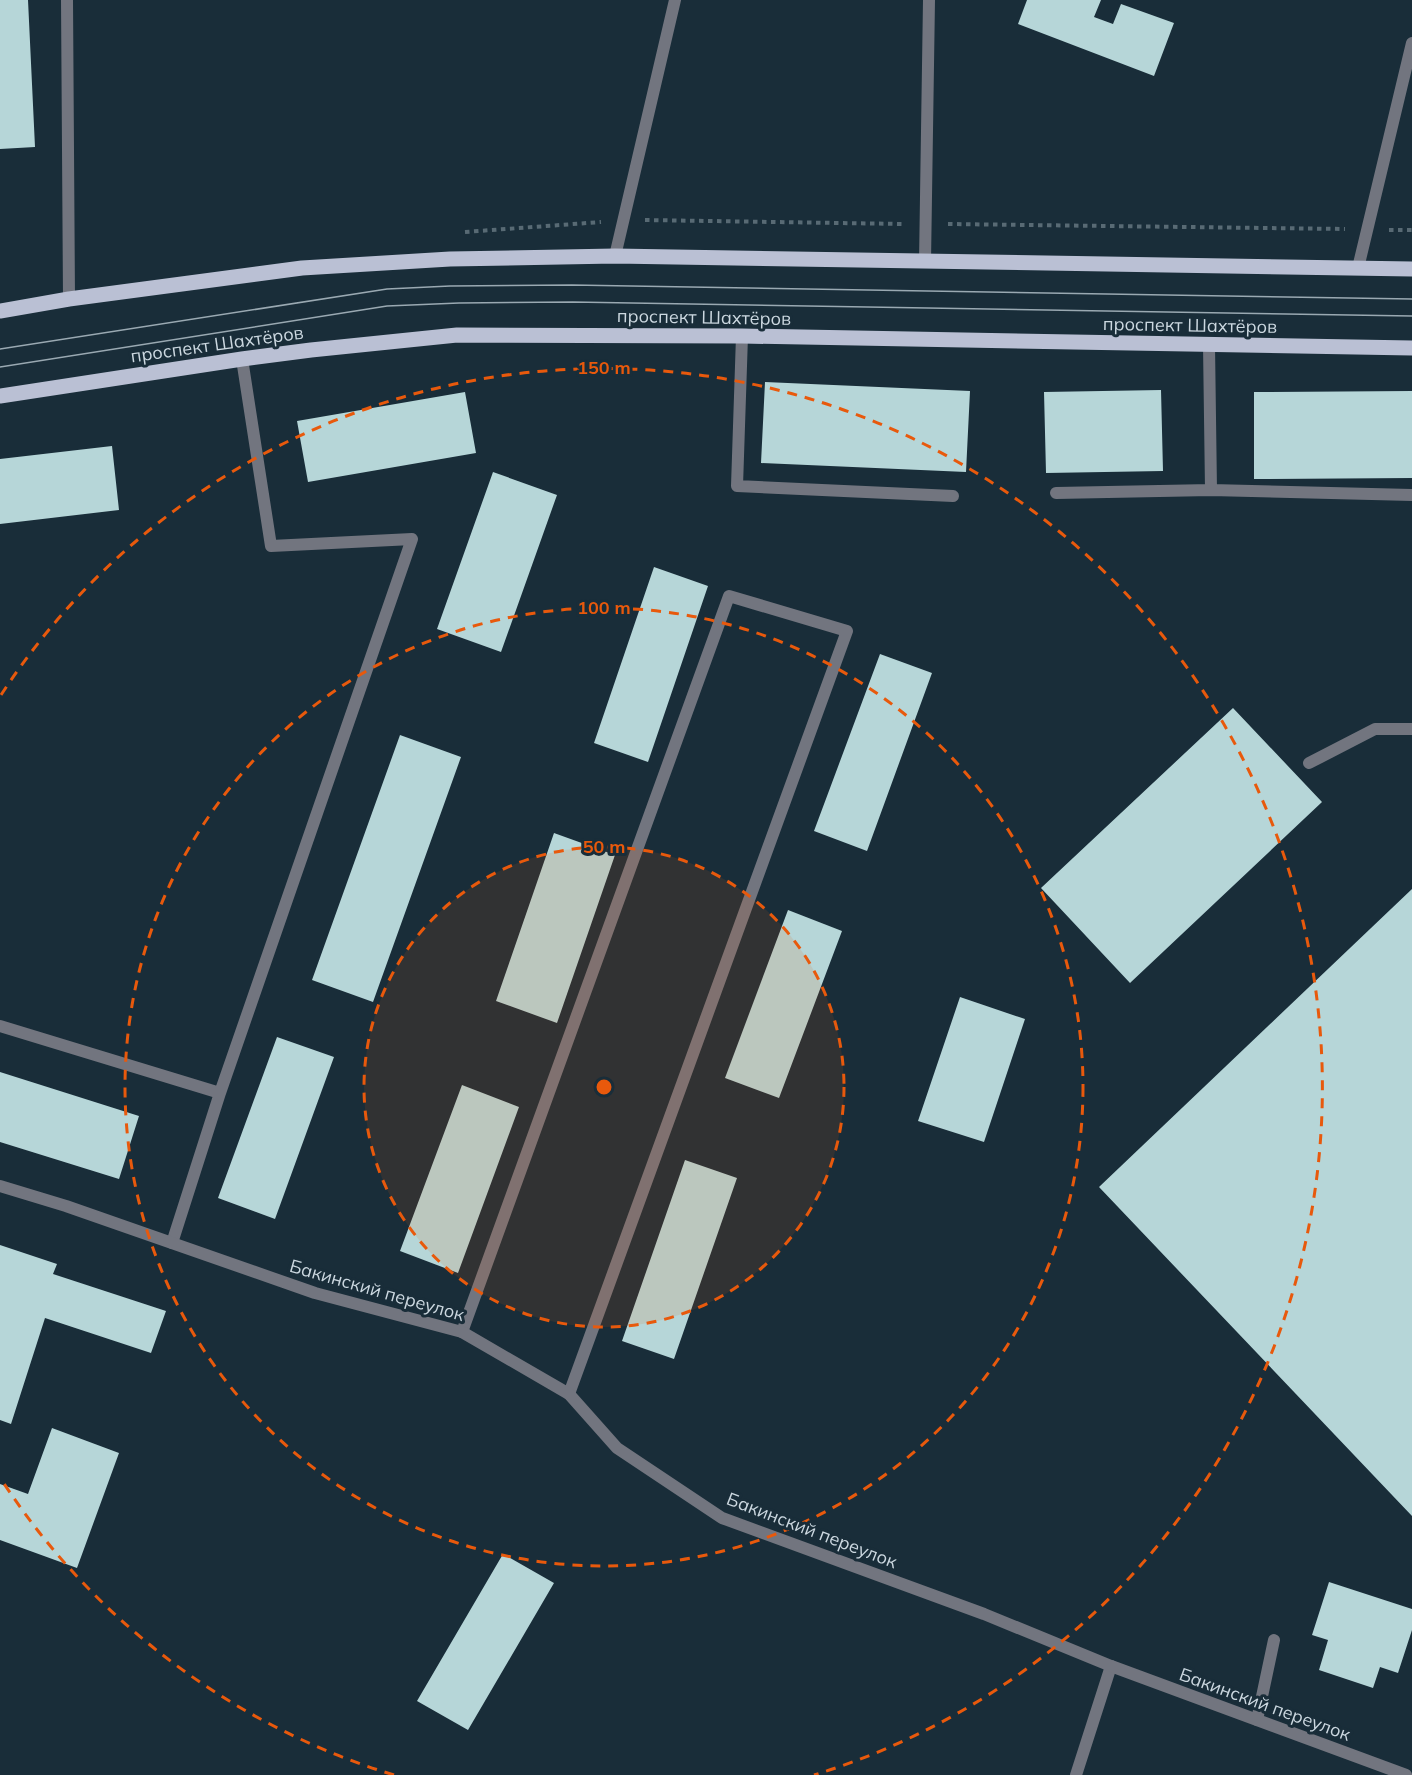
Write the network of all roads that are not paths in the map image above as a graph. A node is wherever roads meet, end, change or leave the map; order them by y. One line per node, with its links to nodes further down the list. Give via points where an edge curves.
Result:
1 (67, 0): 9 (street)
2 (675, 0): 5 (street)
3 (929, 0): 6 (street)
4 (1412, 43): 7 (street)
5 (615, 256): 6 (main road); 9 (main road, via 450,259 302,268)
6 (925, 262): 7 (main road)
7 (1358, 268): 8 (main road)
8 (1412, 269)
9 (69, 299): 10 (main road)
10 (0, 310)
11 (742, 336): 12 (main road, проспект Шахтёров); 14 (main road, проспект Шахтёров, via 458,335); 19 (street, via 737,486)
12 (1209, 345): 13 (main road, проспект Шахтёров); 16 (street)
13 (1412, 348)
14 (242, 359): 15 (main road, проспект Шахтёров); 23 (street, via 271,546 412,539)
15 (0, 396)
16 (1211, 490): 17 (street); 18 (street)
17 (1056, 493)
18 (1412, 495)
19 (952, 496)
20 (1412, 729): 21 (street, via 1375,729)
21 (1309, 763)
22 (0, 1026): 23 (street)
23 (220, 1093): 25 (street)
24 (0, 1186): 25 (street, Бакинский переулок)
25 (172, 1243): 26 (street, Бакинский переулок, via 315,1293)
26 (462, 1332): 27 (street, Бакинский переулок); 27 (street, via 729,596 847,631)
27 (569, 1394): 29 (street, Бакинский переулок, via 617,1448 722,1518 984,1614)
28 (1274, 1640): 30 (street)
29 (1111, 1666): 30 (street, Бакинский переулок); 31 (street)
30 (1257, 1720): 32 (street, Бакинский переулок)
31 (1076, 1775)
32 (1406, 1775)

